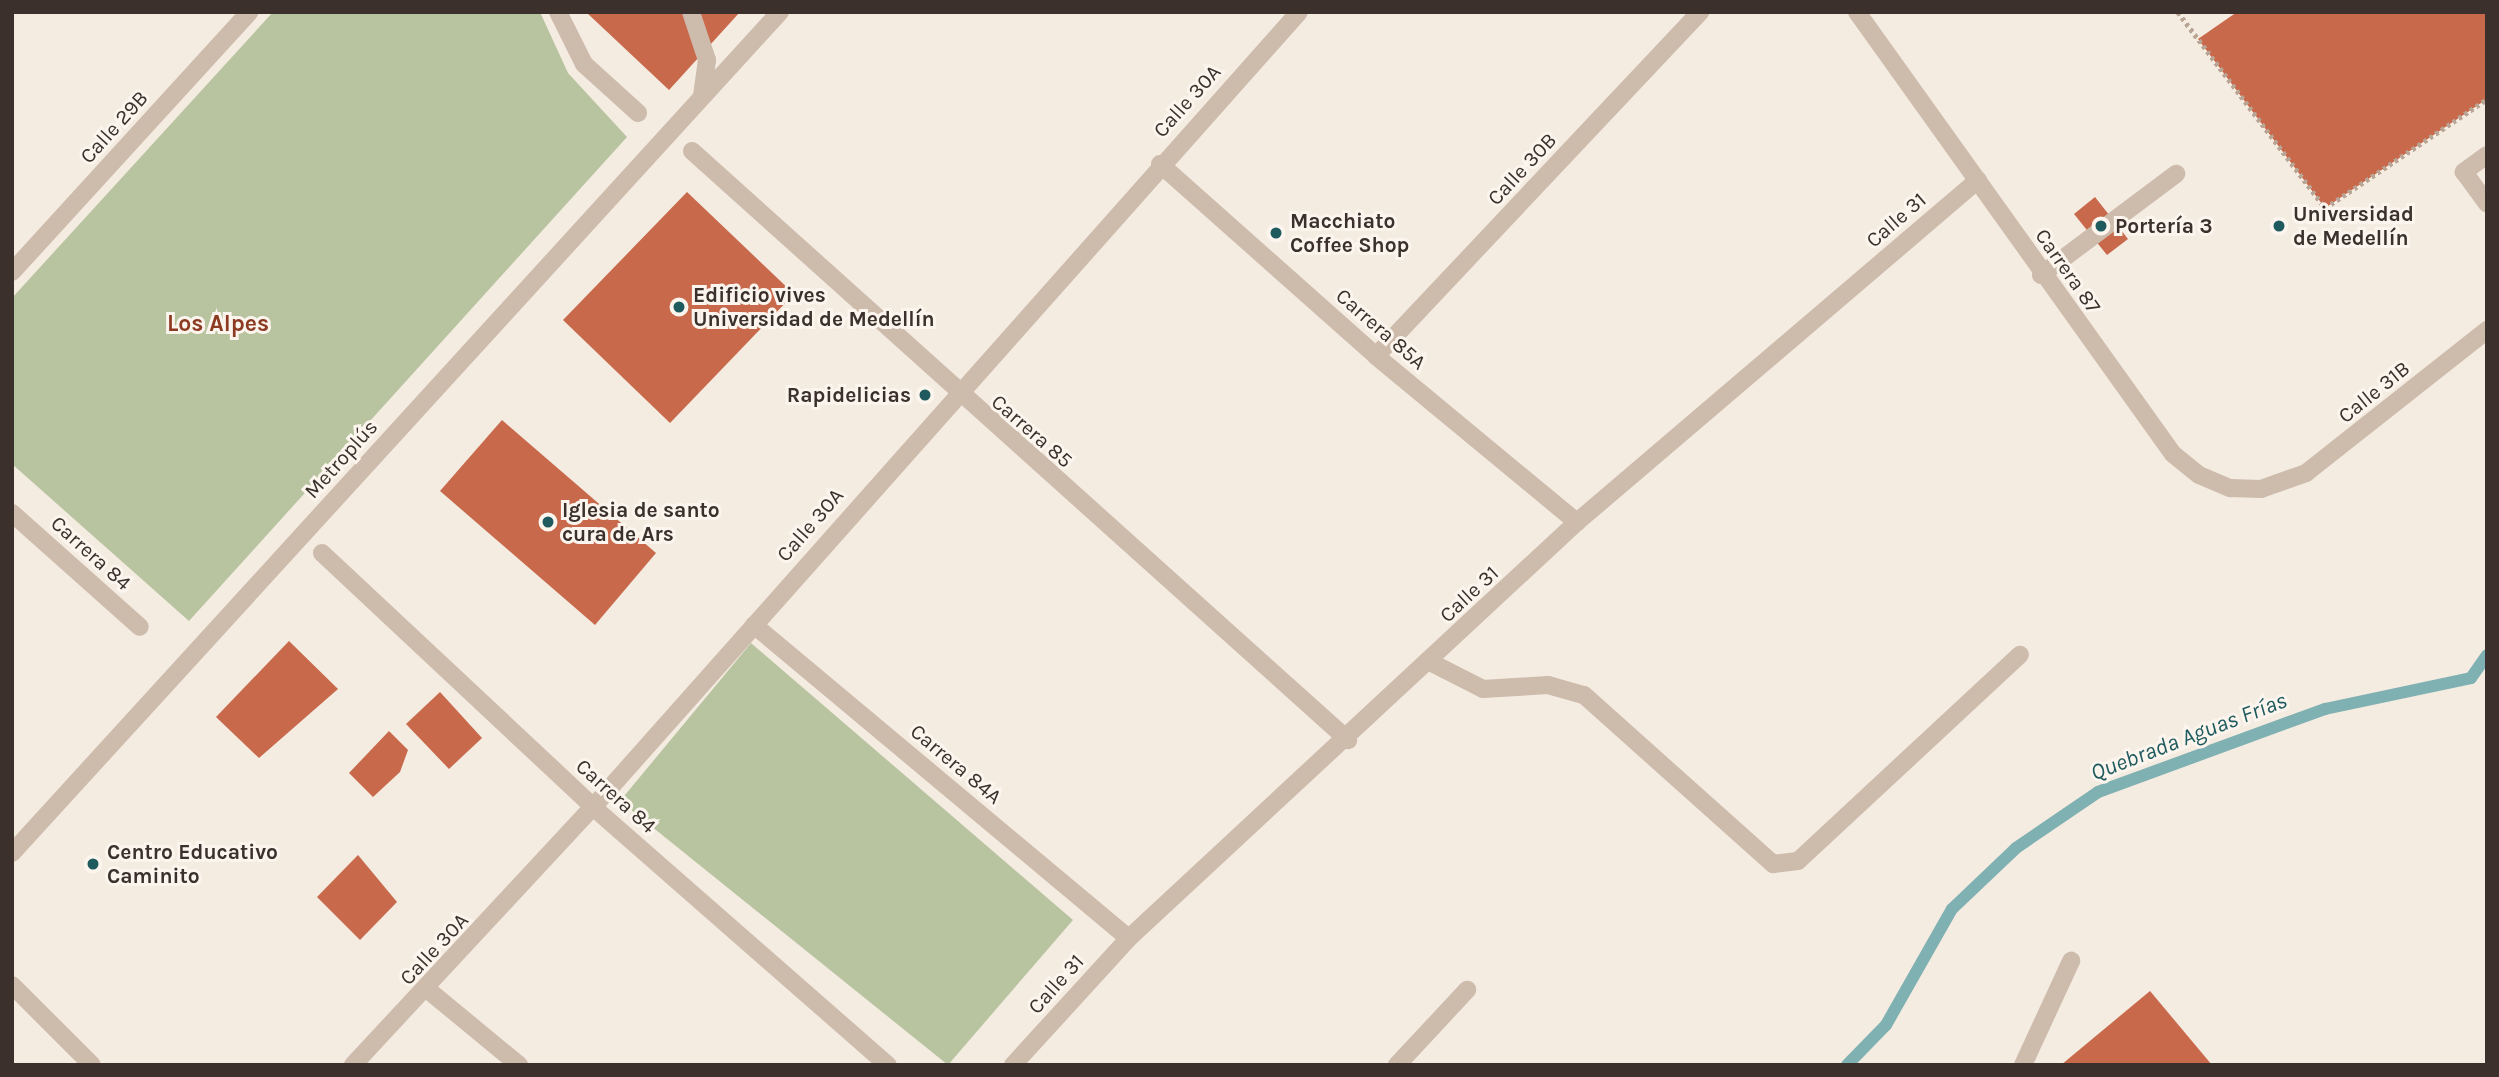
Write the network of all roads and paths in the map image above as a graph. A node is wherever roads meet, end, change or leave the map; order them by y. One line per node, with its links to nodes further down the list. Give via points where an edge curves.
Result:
1 (249, 12): 18 (street, Calle 29B)
2 (558, 12): 11 (street, via 584,64)
3 (691, 12): 9 (street, via 708,60)
4 (780, 12): 9 (street, Metroplús)
5 (1298, 12): 14 (street, Calle 30A)
6 (1700, 12): 21 (street, Calle 30B)
7 (1857, 12): 16 (street, Carrera 87)
8 (2178, 12): 10 (path, via 2325,208)
9 (702, 95): 33 (street, Metroplús)
10 (2487, 99)
11 (638, 113)
12 (692, 151): 22 (street, Carrera 85)
13 (2487, 155): 17 (street, via 2464,172)
14 (1160, 164): 21 (street, Carrera 85A); 22 (street, Calle 30A)
15 (2176, 174): 19 (street)
16 (1978, 180): 19 (street, Carrera 87); 25 (street, Calle 31)
17 (2487, 204)
18 (12, 272)
19 (2041, 275): 23 (street, Carrera 87, via 2173,454 2230,488 2261,489)
20 (2487, 330): 23 (street, Calle 31B, via 2327,459)
21 (1376, 356): 25 (street, Carrera 85A)
22 (955, 393): 27 (street, Calle 30A); 31 (street, Carrera 85)
23 (2284, 480)
24 (12, 513): 28 (street, Carrera 84)
25 (1577, 522): 30 (street, Calle 31)
26 (322, 553): 32 (street, Carrera 84)
27 (754, 625): 32 (street, Calle 30A); 34 (street, Carrera 84A)
28 (140, 627)
29 (2020, 655): 30 (street, via 1798,861 1773,864 1584,695 1548,685 1483,689)
30 (1430, 662): 31 (street, Calle 31)
31 (1348, 740): 34 (street, Calle 31)
32 (593, 807): 37 (street, Calle 30A); 42 (street, Carrera 84)
33 (12, 853)
34 (1129, 937): 43 (street, Calle 31)
35 (2071, 961): 45 (street)
36 (12, 985): 39 (street)
37 (428, 990): 40 (street, Calle 30A); 41 (street)
38 (1467, 990): 44 (street)
39 (92, 1065)
40 (353, 1065)
41 (519, 1065)
42 (888, 1065)
43 (1013, 1065)
44 (1397, 1065)
45 (2023, 1065)

